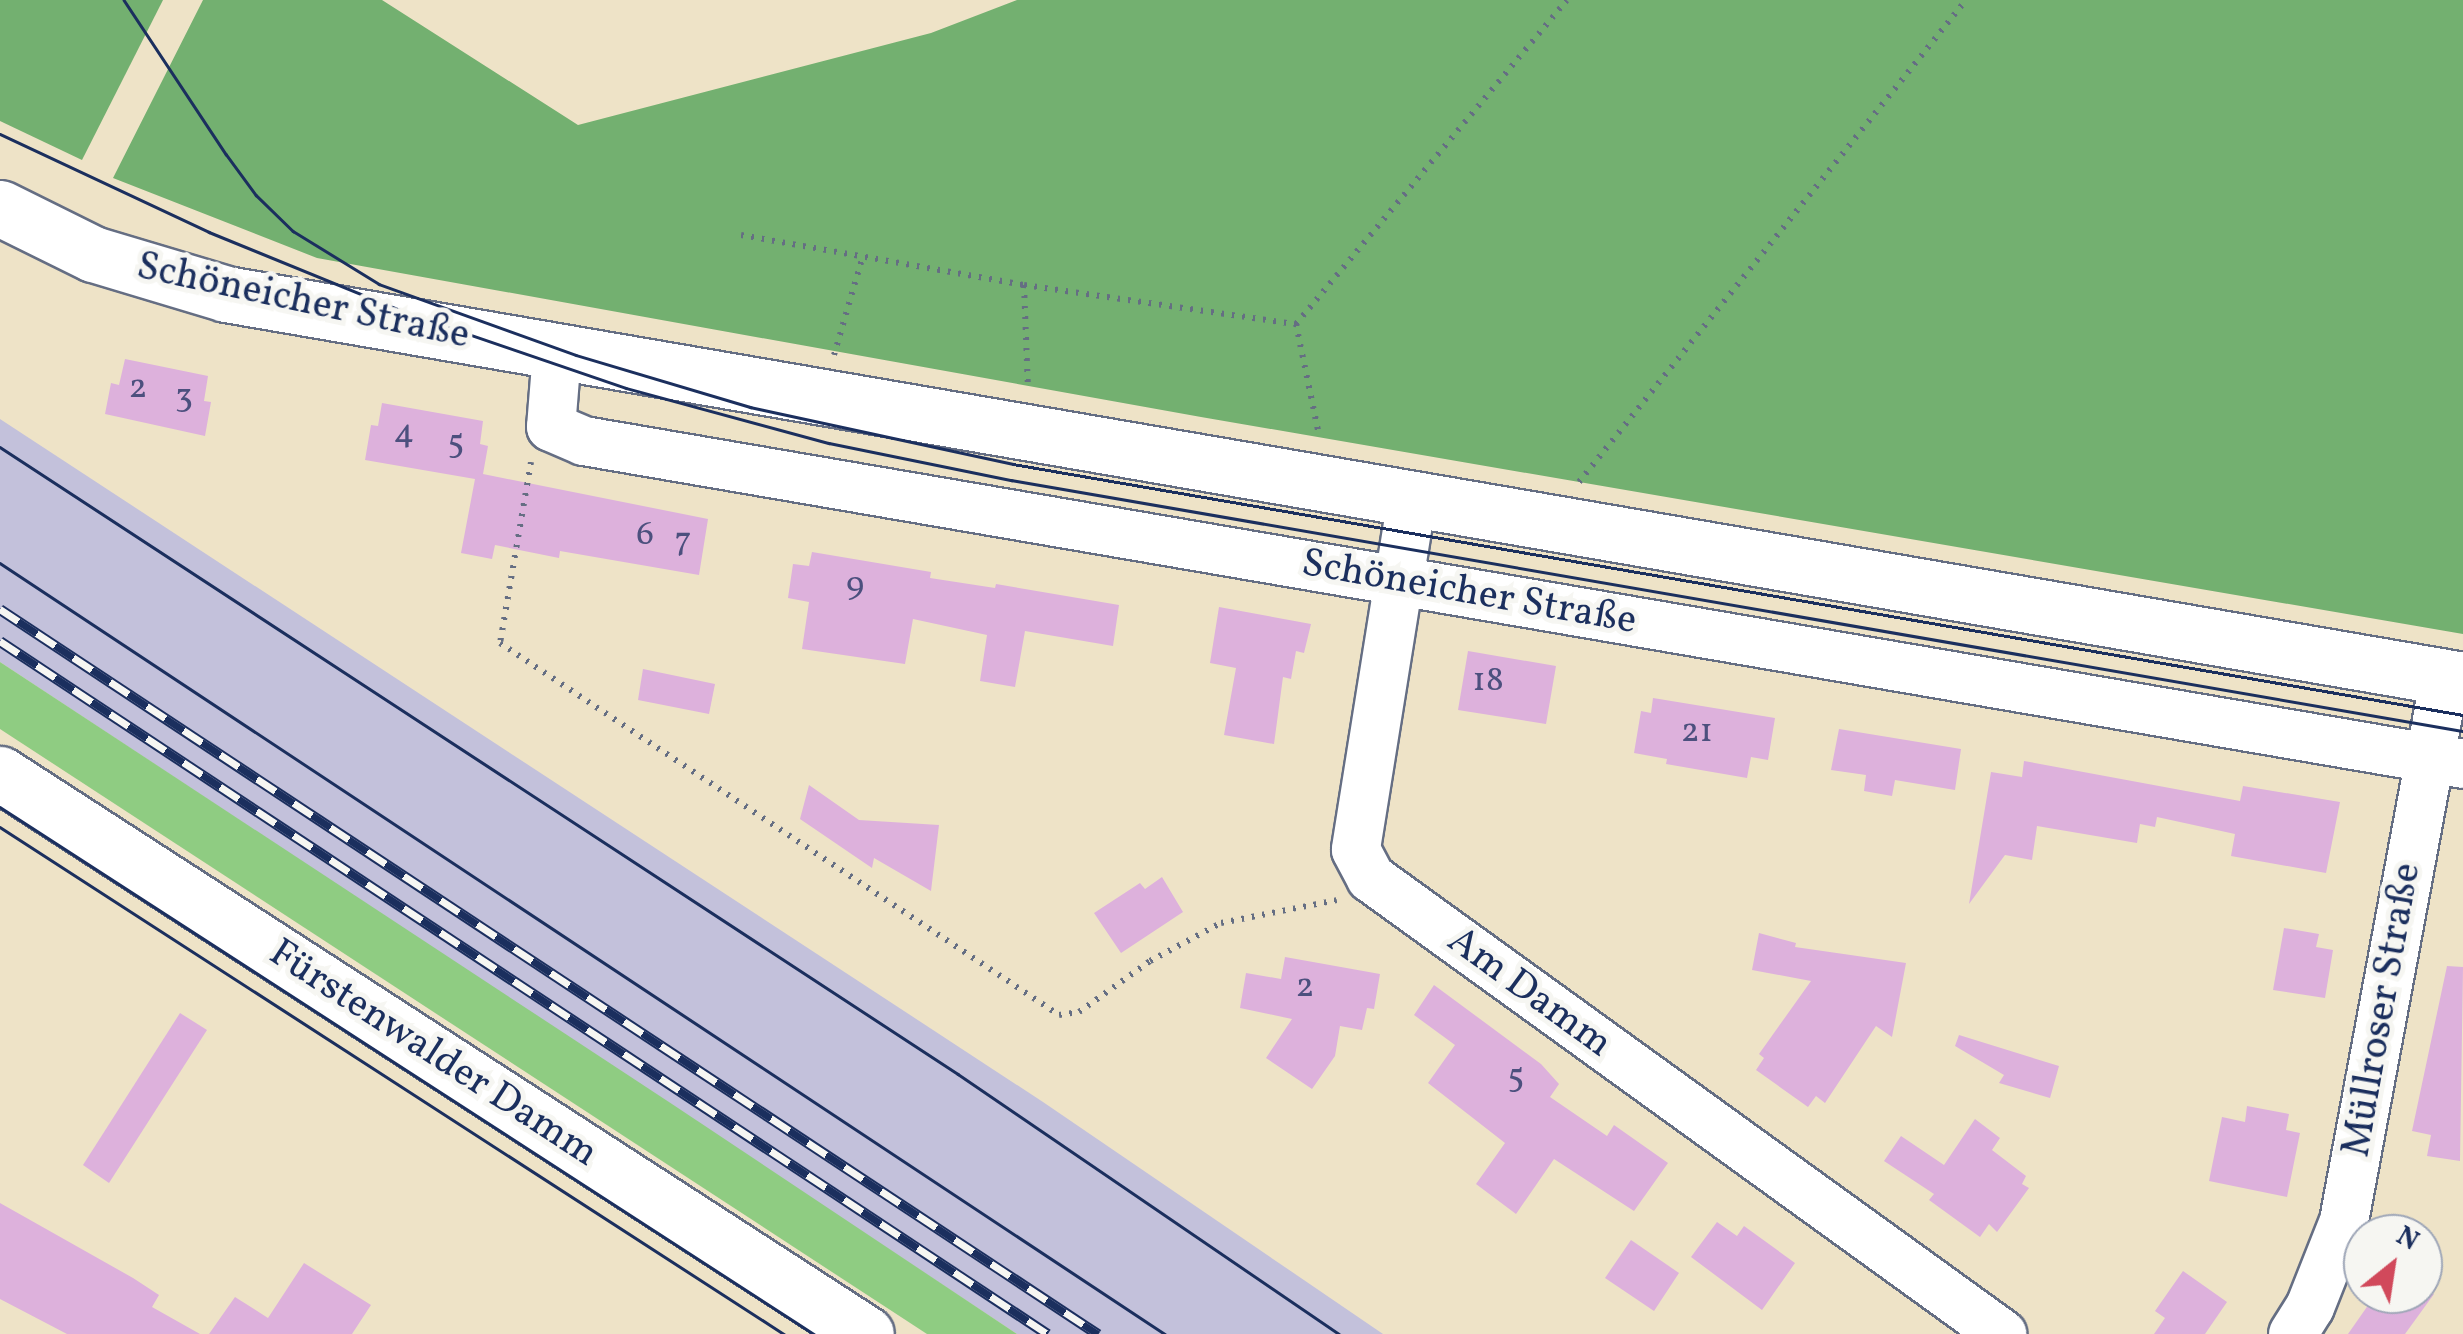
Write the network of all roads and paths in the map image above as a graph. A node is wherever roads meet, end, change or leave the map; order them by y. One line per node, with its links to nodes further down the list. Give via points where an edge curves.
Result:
1 (1567, 0): 7 (path)
2 (1966, 0): 13 (path)
3 (0, 208): 8 (main road, Schöneicher Straße, via 93,254 226,294)
4 (741, 235): 5 (path)
5 (863, 256): 6 (path); 9 (path)
6 (1024, 285): 7 (path); 10 (path)
7 (1296, 324): 12 (path)
8 (556, 352): 11 (street); 14 (main road, Schöneicher Straße)
9 (832, 360)
10 (1028, 393)
11 (551, 427): 15 (street, Schöneicher Straße, via 603,445); 19 (path, via 533,451 500,643 1059,1015 1080,1012 1150,961 1220,923 1331,904)
12 (1320, 442)
13 (1602, 451)
14 (1412, 498): 15 (street); 16 (main road, Schöneicher Straße)
15 (1401, 580): 17 (street, Schöneicher Straße); 19 (street, via 1356,850)
16 (2454, 679): 17 (street, Müllroser Straße)
17 (2446, 761): 22 (street, Müllroser Straße, via 2344,1221)
18 (0, 774): 20 (main road, Fürstenwalder Damm)
19 (1371, 878): 21 (street, Am Damm)
20 (866, 1334)
21 (2002, 1334)
22 (2293, 1334)

